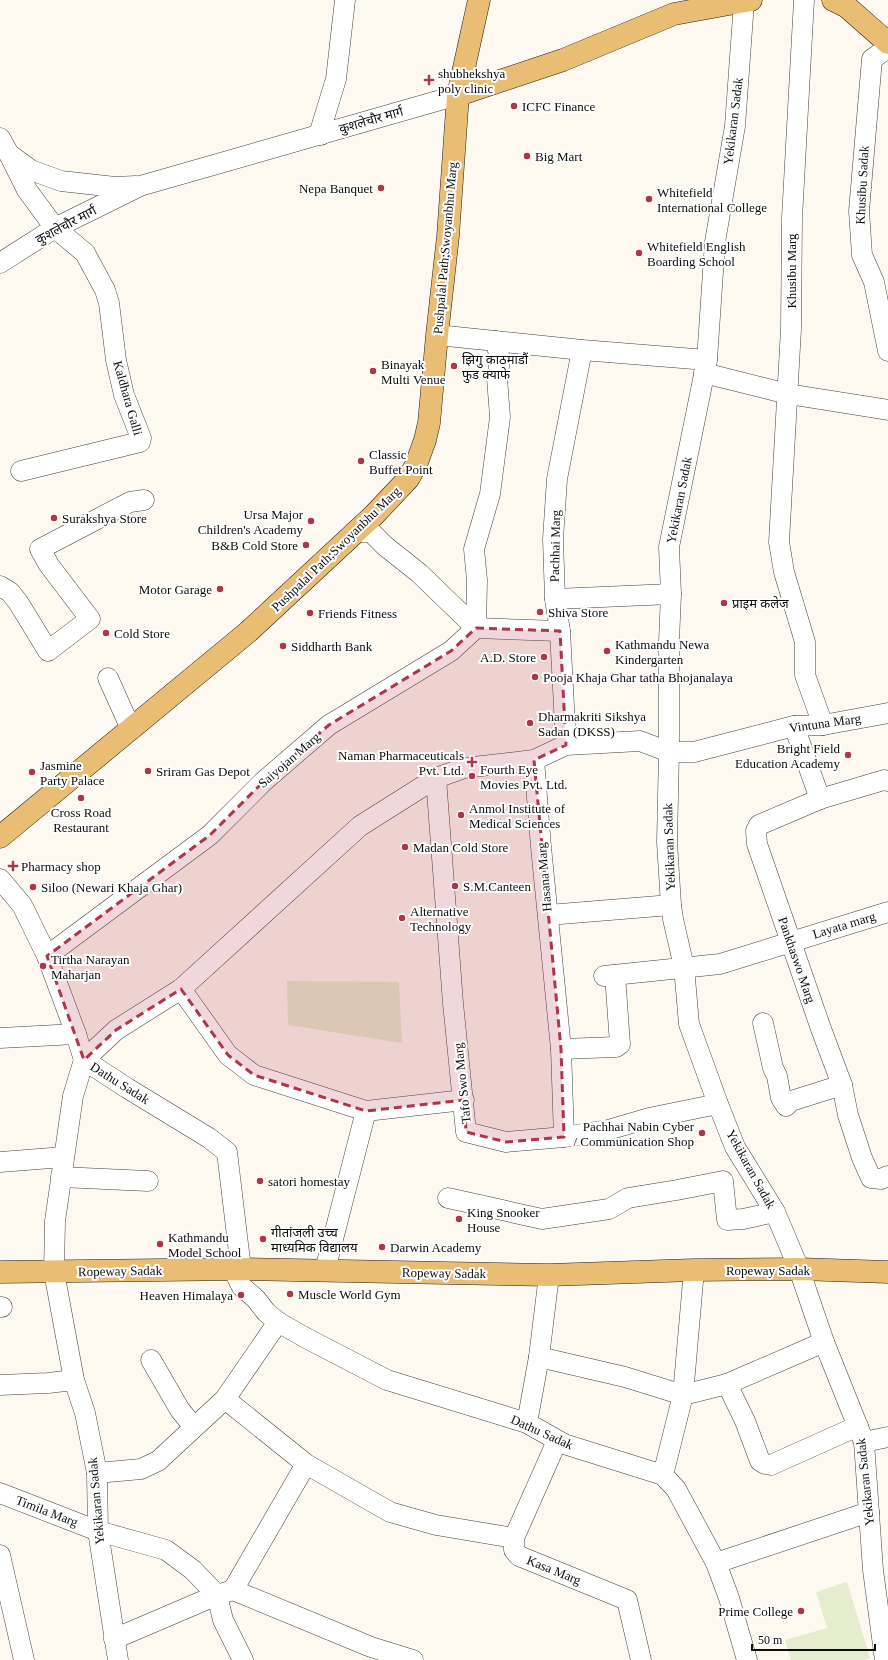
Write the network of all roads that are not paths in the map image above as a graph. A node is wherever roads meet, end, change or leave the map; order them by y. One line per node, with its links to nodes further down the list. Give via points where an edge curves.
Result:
1 (345, 0): 9 (street, via 336,79)
2 (479, 0): 8 (main road, Pushpalal Path;Swoyanbhu Marg)
3 (804, 0): 20 (street, Khusibu Marg, via 792,218)
4 (833, 0): 6 (main road, via 847,6)
5 (747, 1): 8 (main road, कुशलेचौर मार्ग, via 674,14 563,60); 19 (street, Yekikaran Sadak, via 735,126 715,242)
6 (888, 43)
7 (888, 48): 14 (street, Khusibu Sadak, via 872,59 859,211 862,255)
8 (458, 95): 9 (street, कुशलेचौर मार्ग); 15 (main road, Pushpalal Path;Swoyanbhu Marg, via 448,236)
9 (321, 135): 11 (street, कुशलेचौर मार्ग)
10 (4, 146): 11 (street, via 31,170 61,181); 12 (street, via 27,190)
11 (140, 186): 12 (street, कुशलेचौर मार्ग)
12 (55, 228): 13 (street, कुशलेचौर मार्ग); 22 (street, Kaldhara Galli, via 85,253 105,290 116,360 141,438 140,442)
13 (0, 263)
14 (881, 280): 18 (street, Khusibu Sadak)
15 (437, 335): 16 (street); 24 (main road, Pushpalal Path;Swoyanbhu Marg, via 429,422 416,465 396,492)
16 (496, 341): 17 (street); 28 (street, via 500,360 497,378 500,417 490,494 474,549 477,580)
17 (582, 350): 19 (street); 27 (street, Pachhai Marg, via 557,478 553,540)
18 (888, 351)
19 (705, 366): 20 (street); 26 (street, Yekikaran Sadak, via 669,547)
20 (788, 394): 21 (street); 32 (street, Khusibu Marg, via 779,542 784,572 805,642 805,675)
21 (888, 410)
22 (21, 471)
23 (144, 500): 25 (street, via 130,502 40,549 90,619 48,651 18,602 10,592)
24 (354, 532): 28 (street, via 371,532 419,573); 34 (main road, Pushpalal Path;Swoyanbhu Marg, via 248,632)
25 (0, 586)
26 (671, 594): 27 (street); 36 (street, Yekikaran Sadak)
27 (554, 599): 29 (street, Pachhai Marg)
28 (476, 628): 29 (street); 47 (street, Saiyojan Marg, via 452,651 329,725 264,780 210,835)
29 (560, 631): 35 (street, Pachhai Marg)
30 (108, 678): 34 (street)
31 (888, 713): 32 (street, Vintuna Marg)
32 (823, 725): 33 (street, Vintuna Marg)
33 (794, 726): 36 (street, Vintuna Marg, via 694,752); 40 (street)
34 (131, 729): 41 (main road, Pushpalal Path;Swoyanbhu Marg)
35 (566, 744): 36 (street, via 640,741); 37 (street)
36 (670, 752): 43 (street, Yekikaran Sadak, via 667,842)
37 (534, 760): 38 (street, via 464,768); 45 (street, Hasana Marg)
38 (436, 778): 49 (street, via 360,826); 56 (street, Tafo Swo Marg, via 453,1003)
39 (888, 781): 40 (street, Pankhaswo Marg)
40 (820, 799): 46 (street, Pankhaswo Marg, via 759,825 756,831 757,844)
41 (0, 837)
42 (0, 879): 47 (street, Dathu Sadak, via 22,905)
43 (671, 905): 45 (street); 48 (street, Yekikaran Sadak)
44 (888, 912): 46 (street, Layata marg)
45 (548, 915): 53 (street, Hasana Marg)
46 (790, 941): 48 (street, Layata marg, via 720,964); 55 (street, Pankhaswo Marg)
47 (47, 956): 51 (street, Dathu Sadak)
48 (684, 967): 53 (street, Layata marg, via 610,976 620,1044 616,1048); 57 (street, Yekikaran Sadak, via 689,1024)
49 (181, 989): 54 (street, via 116,1030); 58 (street, via 228,1055 254,1075)
50 (763, 1023): 55 (street, via 781,1098 786,1106 790,1101)
51 (76, 1034): 52 (street); 54 (street, Dathu Sadak)
52 (0, 1038)
53 (562, 1049): 59 (street, Hasana Marg)
54 (84, 1060): 60 (street, Yekikaran Sadak, via 73,1096); 67 (street, Dathu Sadak, via 209,1138 227,1152)
55 (842, 1085): 62 (street, Pankhaswo Marg, via 848,1115 871,1178 881,1179)
56 (464, 1100): 58 (street); 59 (street, Tafo Swo Marg, via 466,1132 506,1142)
57 (718, 1104): 59 (street, Tafo Swo Marg, via 649,1118 608,1130); 66 (street, Yekikaran Sadak, via 736,1147)
58 (366, 1110): 69 (street)
59 (564, 1137)
60 (64, 1157): 61 (street); 63 (street, Yekikaran Sadak)
61 (0, 1162)
62 (888, 1176)
63 (61, 1177): 64 (street); 72 (street, Yekikaran Sadak, via 55,1220)
64 (148, 1181)
65 (448, 1198): 66 (street, via 542,1219 609,1209 628,1198 723,1181 727,1220)
66 (775, 1212): 68 (street, Yekikaran Sadak)
67 (237, 1269): 69 (main road, Ropeway Sadak); 72 (main road, Ropeway Sadak); 75 (street, Dathu Sadak, via 242,1288)
68 (799, 1269): 70 (main road, Ropeway Sadak); 73 (main road, Ropeway Sadak); 76 (street, Yekikaran Sadak)
69 (325, 1270): 74 (main road, Ropeway Sadak)
70 (694, 1270): 74 (main road, Ropeway Sadak); 82 (street)
71 (0, 1272): 72 (main road, Ropeway Sadak)
72 (54, 1272): 79 (street, Yekikaran Sadak)
73 (888, 1272)
74 (549, 1275): 77 (street)
75 (278, 1322): 83 (street); 84 (street, Dathu Sadak, via 387,1380)
76 (824, 1342): 80 (street); 86 (street, Yekikaran Sadak)
77 (539, 1357): 82 (street); 84 (street)
78 (151, 1360): 85 (street, via 180,1410)
79 (74, 1380): 81 (street); 90 (street, Yekikaran Sadak, via 85,1413)
80 (727, 1384): 82 (street); 86 (street, via 760,1461 765,1464 771,1465)
81 (0, 1385)
82 (683, 1394): 91 (street)
83 (225, 1399): 85 (street); 89 (street)
84 (527, 1423): 88 (street, Dathu Sadak)
85 (194, 1427): 90 (street, via 158,1461 141,1469)
86 (861, 1434): 87 (street); 93 (street, Yekikaran Sadak)
87 (888, 1437)
88 (557, 1441): 91 (street, Dathu Sadak); 95 (street)
89 (306, 1464): 95 (street, via 390,1512 436,1525); 99 (street)
90 (97, 1474): 94 (street, Yekikaran Sadak)
91 (663, 1475): 97 (street, Dathu Sadak, via 676,1489)
92 (0, 1493): 94 (street, Timila Marg)
93 (869, 1512): 97 (street); 98 (street, Yekikaran Sadak)
94 (98, 1531): 99 (street, Timila Marg, via 166,1550); 100 (street, Yekikaran Sadak)
95 (514, 1538): 106 (street, Kasa Marg, via 514,1550 519,1556 627,1600)
96 (0, 1555): 102 (street)
97 (716, 1563): 107 (street, Dathu Sadak)
98 (880, 1567): 108 (street, Yekikaran Sadak)
99 (225, 1592): 100 (street); 101 (street, Timila Marg); 104 (street, Timila Marg, via 224,1620)
100 (114, 1639): 103 (street, Yekikaran Sadak)
101 (368, 1653): 105 (street, Timila Marg)
102 (24, 1660)
103 (118, 1660)
104 (243, 1660)
105 (413, 1660)
106 (641, 1660)
107 (747, 1660)
108 (885, 1660)

